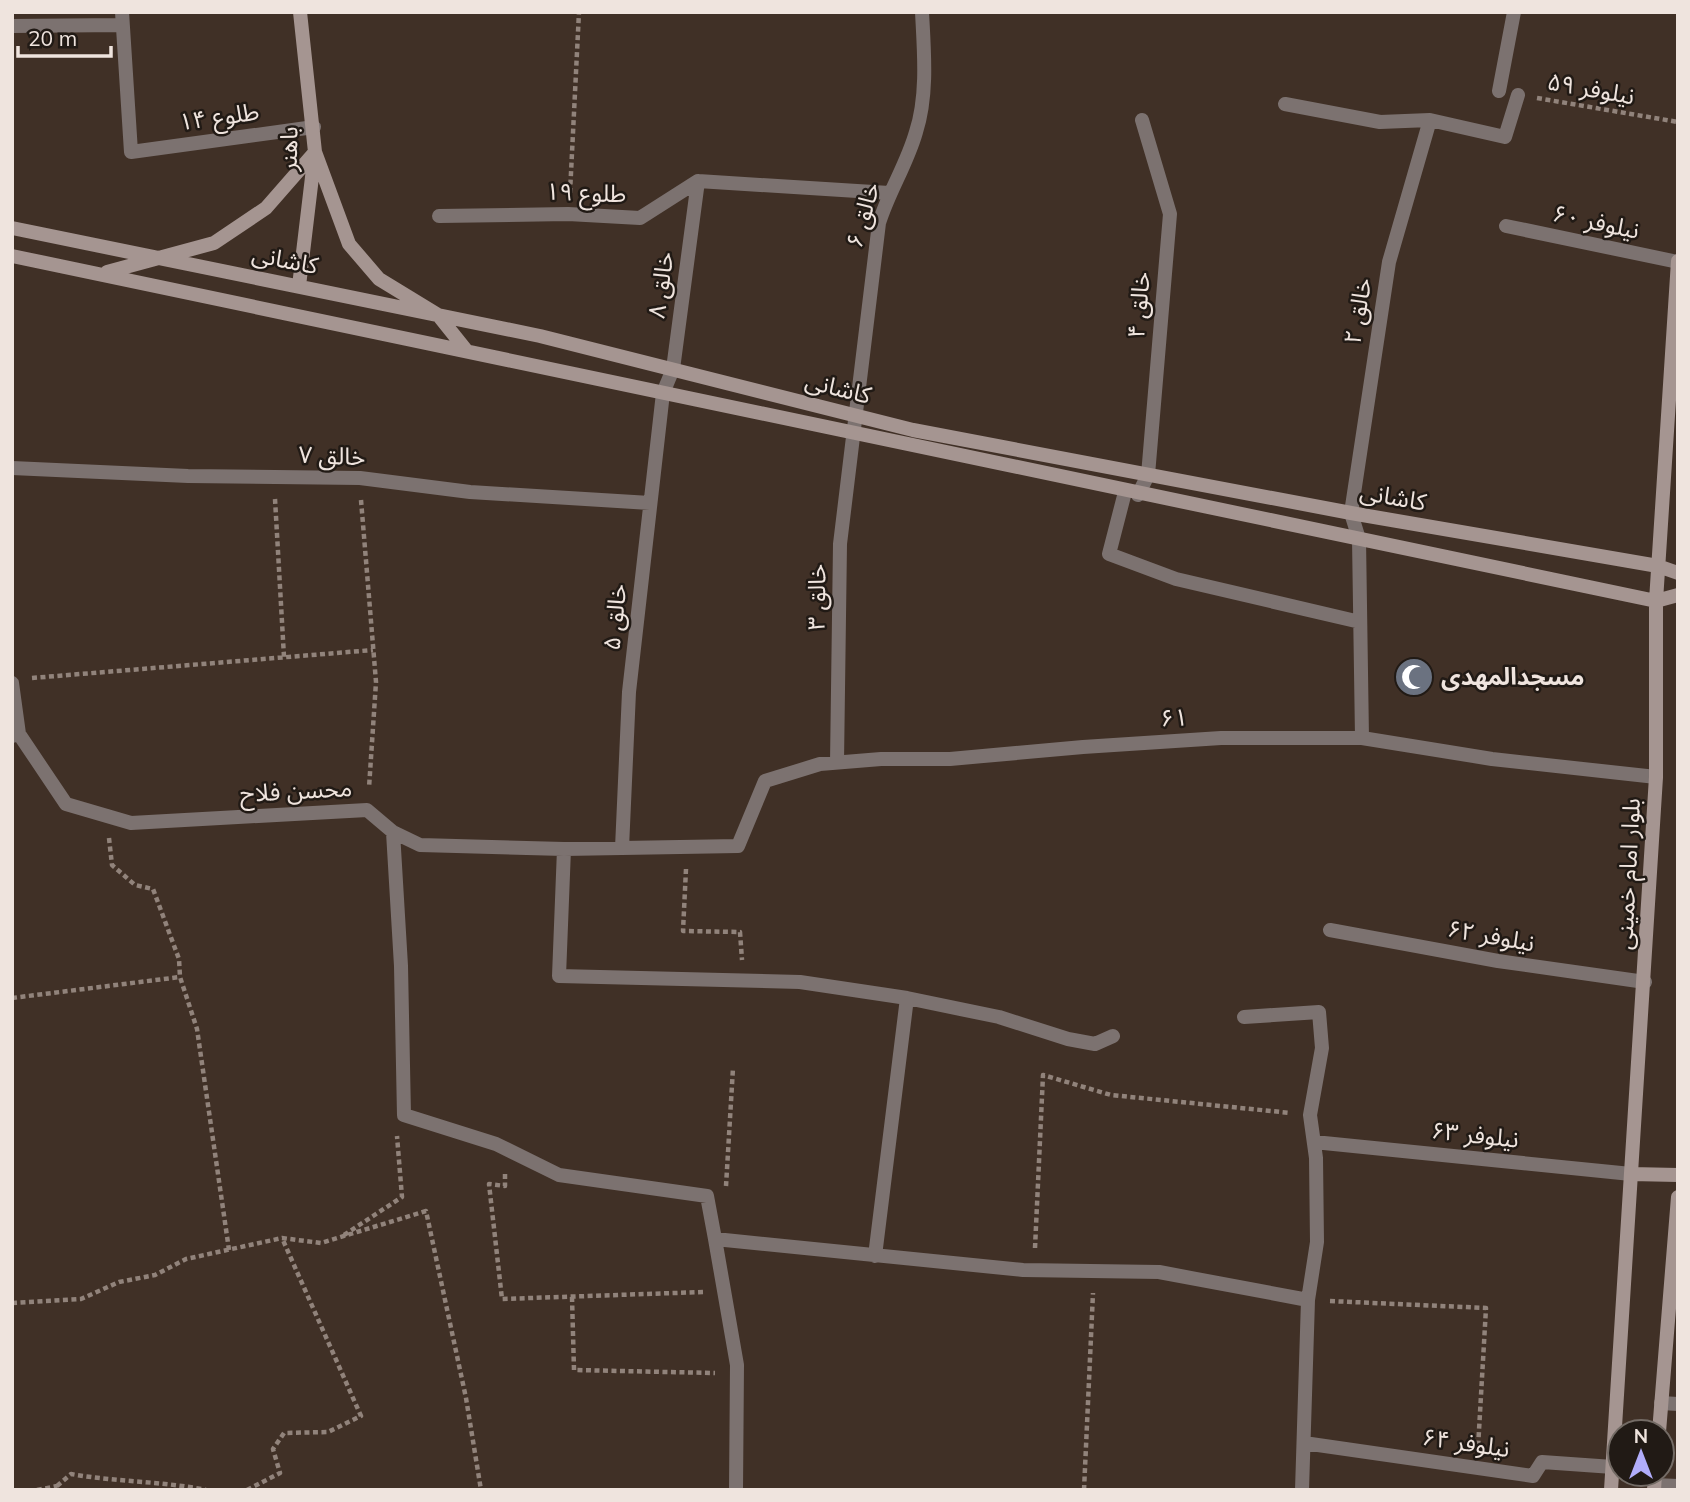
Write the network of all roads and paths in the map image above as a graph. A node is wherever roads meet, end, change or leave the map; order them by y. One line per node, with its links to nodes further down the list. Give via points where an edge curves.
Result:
1 (300, 12): 13 (street, باهنر)
2 (579, 12): 17 (path)
3 (922, 12): 16 (street, خالق ۶, via 923,89 918,130 906,164)
4 (1514, 12): 7 (street)
5 (122, 19): 6 (street); 13 (street, طلوع ۱۴, via 131,152)
6 (12, 26)
7 (1499, 91)
8 (1518, 95): 11 (street, via 1505,137); 12 (path, نیلوفر ۵۹)
9 (1285, 104): 11 (street, via 1380,122)
10 (1142, 120): 33 (street, خالق ۴, via 1170,214)
11 (1430, 120): 38 (street, خالق ۲, via 1389,262)
12 (1678, 122)
13 (314, 127): 14 (street, باهنر)
14 (315, 152): 22 (street, via 266,208 214,243); 25 (street, باهنر); 26 (street, via 349,244 379,279)
15 (698, 181): 16 (street); 17 (street, طلوع ۱۹, via 640,218); 28 (street, خالق ۸)
16 (889, 192): 30 (street, خالق ۶, via 869,286)
17 (568, 214): 18 (street, طلوع ۱۹)
18 (439, 216)
19 (1506, 226): 23 (street, نیلوفر ۶۰)
20 (12, 228): 22 (street, کاشانی)
21 (12, 256): 24 (street, کاشانی)
22 (157, 258): 24 (street); 25 (street, کاشانی)
23 (1678, 261): 40 (street, بلوار امام خمینی)
24 (102, 274): 27 (street, کاشانی)
25 (299, 286): 26 (street, کاشانی)
26 (438, 315): 27 (street); 28 (street, کاشانی)
27 (466, 350): 29 (street, کاشانی)
28 (673, 369): 29 (street, خالق ۸); 30 (street, کاشانی)
29 (663, 393): 31 (street, کاشانی); 37 (street, خالق ۵)
30 (854, 415): 31 (street, خالق ۶); 33 (street, کاشانی)
31 (852, 433): 36 (street, کاشانی); 50 (street, خالق ۳, via 840,544)
32 (12, 468): 34 (street, خالق ۷)
33 (1148, 475): 36 (street, خالق ۴); 38 (street, کاشانی)
34 (274, 477): 35 (street, خالق ۷); 46 (path)
35 (360, 478): 37 (street, خالق ۷, via 470,492); 45 (path)
36 (1132, 494): 39 (street, کاشانی); 44 (street, خالق ۴, via 1109,554 1176,579)
37 (650, 503): 57 (street, خالق ۵, via 629,692)
38 (1351, 513): 39 (street); 40 (street, کاشانی)
39 (1359, 539): 43 (street, کاشانی); 44 (street)
40 (1658, 566): 41 (street, کاشانی); 43 (street, بلوار امام خمینی)
41 (1678, 573)
42 (1678, 595): 43 (street)
43 (1656, 601): 51 (street, بلوار امام خمینی)
44 (1360, 622): 49 (street)
45 (373, 650): 46 (path); 52 (path, via 376,682)
46 (284, 657): 47 (path)
47 (19, 681): 48 (street)
48 (15, 735): 53 (street, محسن فلاح, via 66,804)
49 (1362, 738): 50 (street, ۶۱, via 1221,738 950,759); 51 (street, ۶۱, via 1492,759)
50 (837, 762): 55 (street, ۶۱, via 765,781)
51 (1656, 777): 62 (street, بلوار امام خمینی)
52 (368, 810): 53 (street, محسن فلاح, via 131,823); 54 (street, محسن فلاح)
53 (106, 815): 60 (path, via 112,864 135,885 153,889 179,959)
54 (393, 832): 58 (street, محسن فلاح, via 420,845); 68 (street)
55 (738, 846): 56 (street, محسن فلاح)
56 (687, 847): 57 (street, محسن فلاح); 61 (path, via 682,931 740,932)
57 (622, 848): 58 (street, محسن فلاح)
58 (564, 849): 61 (street, via 559,976)
59 (1330, 930): 62 (street, نیلوفر ۶۲)
60 (180, 977): 63 (path); 80 (path, via 197,1029)
61 (743, 980): 64 (street, via 800,982)
62 (1644, 982): 72 (street, بلوار امام خمینی)
63 (12, 998)
64 (907, 998): 66 (street, via 1095,1044); 81 (street)
65 (1244, 1017): 69 (street, via 1318,1012 1322,1048)
66 (1113, 1036)
67 (733, 1068): 74 (path)
68 (404, 1115): 71 (street); 78 (path, via 396,1138 402,1197)
69 (1310, 1115): 70 (street); 82 (path, via 1111,1095 1043,1075)
70 (1314, 1142): 72 (street, نیلوفر ۶۳); 86 (street, via 1317,1242)
71 (506, 1150): 79 (street, via 559,1175 707,1196); 85 (path, via 505,1186 489,1184 502,1299)
72 (1631, 1174): 73 (street); 91 (street, بلوار امام خمینی)
73 (1678, 1175)
74 (726, 1187)
75 (1678, 1197): 76 (street)
76 (1677, 1236): 89 (street)
77 (282, 1238): 78 (path, via 321,1242); 80 (path); 99 (path, via 361,1416 328,1432 284,1433 273,1449 280,1473)
78 (339, 1238): 100 (path, via 426,1211)
79 (715, 1240): 81 (street); 84 (street)
80 (229, 1250): 87 (path, via 186,1259 155,1275 119,1282 81,1299)
81 (875, 1256): 82 (street)
82 (1033, 1270): 83 (street)
83 (1094, 1271): 86 (street, via 1159,1272); 102 (path)
84 (725, 1291): 85 (path); 88 (street)
85 (572, 1297): 88 (path, via 574,1370)
86 (1308, 1300): 93 (street); 94 (path, via 1486,1308)
87 (12, 1303)
88 (737, 1373): 101 (street)
89 (1661, 1403): 90 (street); 92 (street)
90 (1678, 1404)
91 (1616, 1418)
92 (1660, 1418)
93 (1304, 1443): 94 (street, نیلوفر ۶۴); 103 (street)
94 (1477, 1466): 95 (street, نیلوفر ۶۴, via 1533,1476 1542,1462)
95 (1606, 1467)
96 (58, 1488): 97 (path); 98 (path, via 71,1474)
97 (37, 1490)
98 (206, 1490)
99 (247, 1490)
100 (481, 1490)
101 (736, 1490)
102 (1084, 1490)
103 (1302, 1490)

